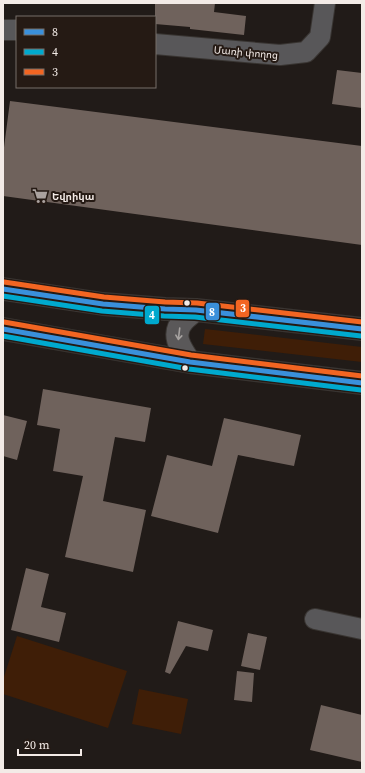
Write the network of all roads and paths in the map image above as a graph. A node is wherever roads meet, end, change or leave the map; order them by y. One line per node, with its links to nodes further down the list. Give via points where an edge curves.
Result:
1 (325, 3): 4 (street, Մառի փողոց, via 320,37 306,52 280,55)
2 (3, 30): 3 (street)
3 (16, 30)
4 (156, 44)
5 (3, 288): 6 (main road, via 103,304)
6 (196, 310): 7 (main road); 9 (main road, one-way to 9, via 184,320 178,334 181,349)
7 (362, 328)
8 (3, 329): 9 (main road)
9 (190, 362): 10 (main road)
10 (362, 383)
11 (315, 619): 12 (street)
12 (362, 629)

